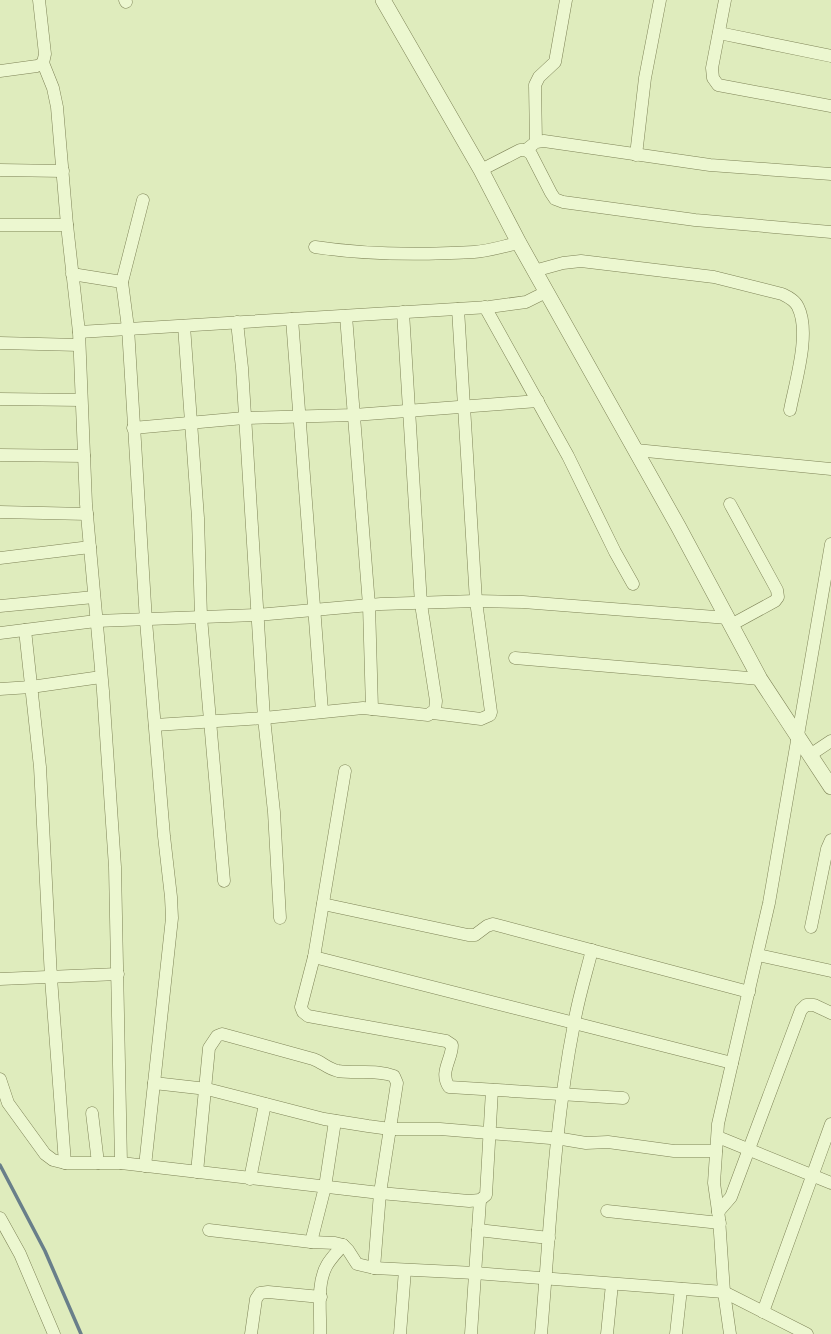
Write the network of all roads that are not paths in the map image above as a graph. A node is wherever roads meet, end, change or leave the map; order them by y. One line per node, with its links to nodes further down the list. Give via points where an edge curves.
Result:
1 (39, 0): 8 (street, via 45,54)
2 (383, 0): 15 (street)
3 (566, 0): 11 (street, via 555,62 539,77 535,85)
4 (660, 0): 13 (street, via 645,78)
5 (725, 0): 6 (street)
6 (718, 33): 7 (street); 10 (street, via 712,68 713,78 718,85)
7 (831, 56)
8 (43, 63): 9 (street); 16 (street, via 57,106)
9 (0, 71)
10 (831, 106)
11 (536, 142): 12 (street); 13 (street)
12 (526, 150): 15 (street, via 520,150); 21 (street, via 531,154 551,194 563,202 695,220)
13 (636, 155): 17 (street, via 710,165)
14 (0, 170): 16 (street)
15 (481, 170): 22 (street)
16 (63, 171): 20 (street)
17 (831, 174)
18 (143, 200): 26 (street)
19 (0, 225): 20 (street)
20 (67, 225): 25 (street)
21 (831, 232)
22 (519, 243): 23 (street, via 475,252 380,253); 24 (street)
23 (315, 247)
24 (534, 272): 27 (street); 44 (street, via 572,261 581,261 714,277 791,298 798,307 803,326 803,344)
25 (72, 274): 26 (street); 36 (street)
26 (122, 282): 35 (street)
27 (546, 292): 28 (street, via 526,302); 50 (street)
28 (485, 307): 29 (street); 41 (street)
29 (458, 309): 30 (street); 42 (street)
30 (403, 312): 31 (street); 43 (street)
31 (346, 316): 32 (street); 45 (street)
32 (292, 319): 33 (street); 46 (street)
33 (237, 322): 34 (street); 47 (street)
34 (184, 326): 35 (street); 48 (street)
35 (128, 328): 36 (street); 49 (street)
36 (79, 332): 38 (street)
37 (0, 343): 38 (street)
38 (79, 345): 40 (street)
39 (0, 399): 40 (street)
40 (81, 400): 52 (street)
41 (538, 401): 42 (street); 61 (street)
42 (464, 406): 43 (street); 63 (street)
43 (410, 410): 45 (street); 64 (street)
44 (790, 410)
45 (354, 415): 46 (street); 65 (street)
46 (300, 417): 47 (street); 67 (street)
47 (244, 418): 48 (street); 68 (street)
48 (191, 424): 49 (street); 69 (street, via 198,518)
49 (133, 428): 71 (street)
50 (636, 450): 53 (street); 72 (street)
51 (0, 455): 52 (street)
52 (84, 456): 56 (street)
53 (831, 469)
54 (730, 504): 72 (street, via 777,590 778,597 775,601)
55 (0, 512): 56 (street)
56 (87, 514): 58 (street)
57 (831, 544): 60 (street)
58 (90, 547): 59 (street); 62 (street)
59 (0, 558)
60 (829, 567): 86 (street)
61 (633, 584)
62 (94, 597): 66 (street); 70 (street)
63 (476, 601): 64 (street); 72 (street, via 522,602); 82 (street, via 490,715 481,719)
64 (421, 604): 65 (street); 82 (street, via 436,700)
65 (369, 605): 67 (street); 80 (street)
66 (0, 606)
67 (314, 609): 68 (street); 81 (street)
68 (257, 615): 69 (street); 83 (street)
69 (201, 617): 71 (street); 84 (street)
70 (96, 621): 71 (street); 73 (street); 76 (street)
71 (146, 621): 85 (street)
72 (730, 621): 77 (street)
73 (26, 630): 74 (street); 78 (street)
74 (0, 633)
75 (515, 658): 77 (street)
76 (102, 677): 78 (street); 100 (street)
77 (760, 679): 86 (street)
78 (32, 686): 79 (street); 101 (street, via 40,767)
79 (0, 689)
80 (372, 709): 81 (street); 82 (street, via 428,715)
81 (322, 711): 83 (street)
82 (433, 713)
83 (264, 718): 84 (street); 94 (street, via 274,812)
84 (209, 720): 85 (street); 92 (street)
85 (155, 724): 108 (street, via 172,918)
86 (797, 735): 88 (street); 97 (street)
87 (831, 742): 88 (street)
88 (810, 755): 90 (street)
89 (345, 771): 93 (street)
90 (831, 787)
91 (831, 840): 95 (street)
92 (224, 881)
93 (323, 904): 96 (street, via 468,935 474,935 494,924); 98 (street)
94 (280, 918)
95 (811, 927)
96 (592, 950): 103 (street); 105 (street)
97 (758, 955): 99 (street); 103 (street)
98 (314, 957): 105 (street); 110 (street, via 301,1006 308,1016 446,1042 452,1045 444,1080 449,1087)
99 (831, 971)
100 (118, 974): 101 (street); 125 (street)
101 (51, 978): 102 (street); 123 (street)
102 (0, 980)
103 (749, 992): 106 (street)
104 (831, 1013): 121 (street, via 814,1005 806,1005 801,1010)
105 (574, 1023): 106 (street); 111 (street)
106 (732, 1063): 119 (street, via 718,1124)
107 (0, 1079): 123 (street, via 8,1103 45,1154 53,1160)
108 (154, 1083): 109 (street); 126 (street)
109 (207, 1089): 113 (street); 117 (street, via 209,1048 217,1036 222,1034 313,1059 338,1071 386,1073 394,1076 397,1083); 127 (street)
110 (492, 1090): 111 (street); 118 (street)
111 (563, 1094): 112 (street); 120 (street)
112 (623, 1098)
113 (265, 1104): 115 (street); 129 (street)
114 (92, 1113): 124 (street)
115 (335, 1121): 117 (street); 131 (street)
116 (831, 1124): 128 (street)
117 (390, 1129): 118 (street, via 440,1129); 132 (street)
118 (488, 1133): 120 (street); 133 (street, via 487,1187 486,1195)
119 (718, 1137): 121 (street); 122 (street)
120 (557, 1139): 122 (street, via 586,1143 608,1142 674,1151); 139 (street)
121 (748, 1149): 128 (street); 136 (street, via 731,1197)
122 (716, 1151): 136 (street, via 714,1183)
123 (65, 1163): 124 (street)
124 (98, 1163): 125 (street)
125 (121, 1164): 126 (street)
126 (145, 1166): 127 (street)
127 (198, 1172): 129 (street)
128 (812, 1175): 130 (street); 150 (street)
129 (250, 1179): 131 (street)
130 (831, 1183)
131 (325, 1187): 132 (street); 140 (street)
132 (380, 1193): 133 (street); 142 (street)
133 (480, 1200): 138 (street)
134 (607, 1211): 136 (street)
135 (0, 1218): 151 (street, via 20,1254)
136 (719, 1218): 148 (street)
137 (210, 1230): 140 (street)
138 (478, 1230): 139 (street); 144 (street)
139 (549, 1238): 145 (street)
140 (311, 1242): 141 (street)
141 (343, 1245): 142 (street, via 357,1264); 149 (street, via 327,1265)
142 (374, 1268): 143 (street)
143 (405, 1270): 144 (street); 154 (street)
144 (475, 1273): 145 (street); 155 (street)
145 (546, 1279): 146 (street); 156 (street)
146 (612, 1284): 147 (street); 157 (street)
147 (681, 1289): 148 (street); 158 (street)
148 (724, 1292): 150 (street); 159 (street)
149 (321, 1297): 152 (street, via 260,1293 256,1299); 153 (street)
150 (763, 1312): 160 (street)
151 (54, 1334)
152 (251, 1334)
153 (320, 1334)
154 (400, 1334)
155 (470, 1334)
156 (541, 1334)
157 (607, 1334)
158 (676, 1334)
159 (730, 1334)
160 (807, 1334)

